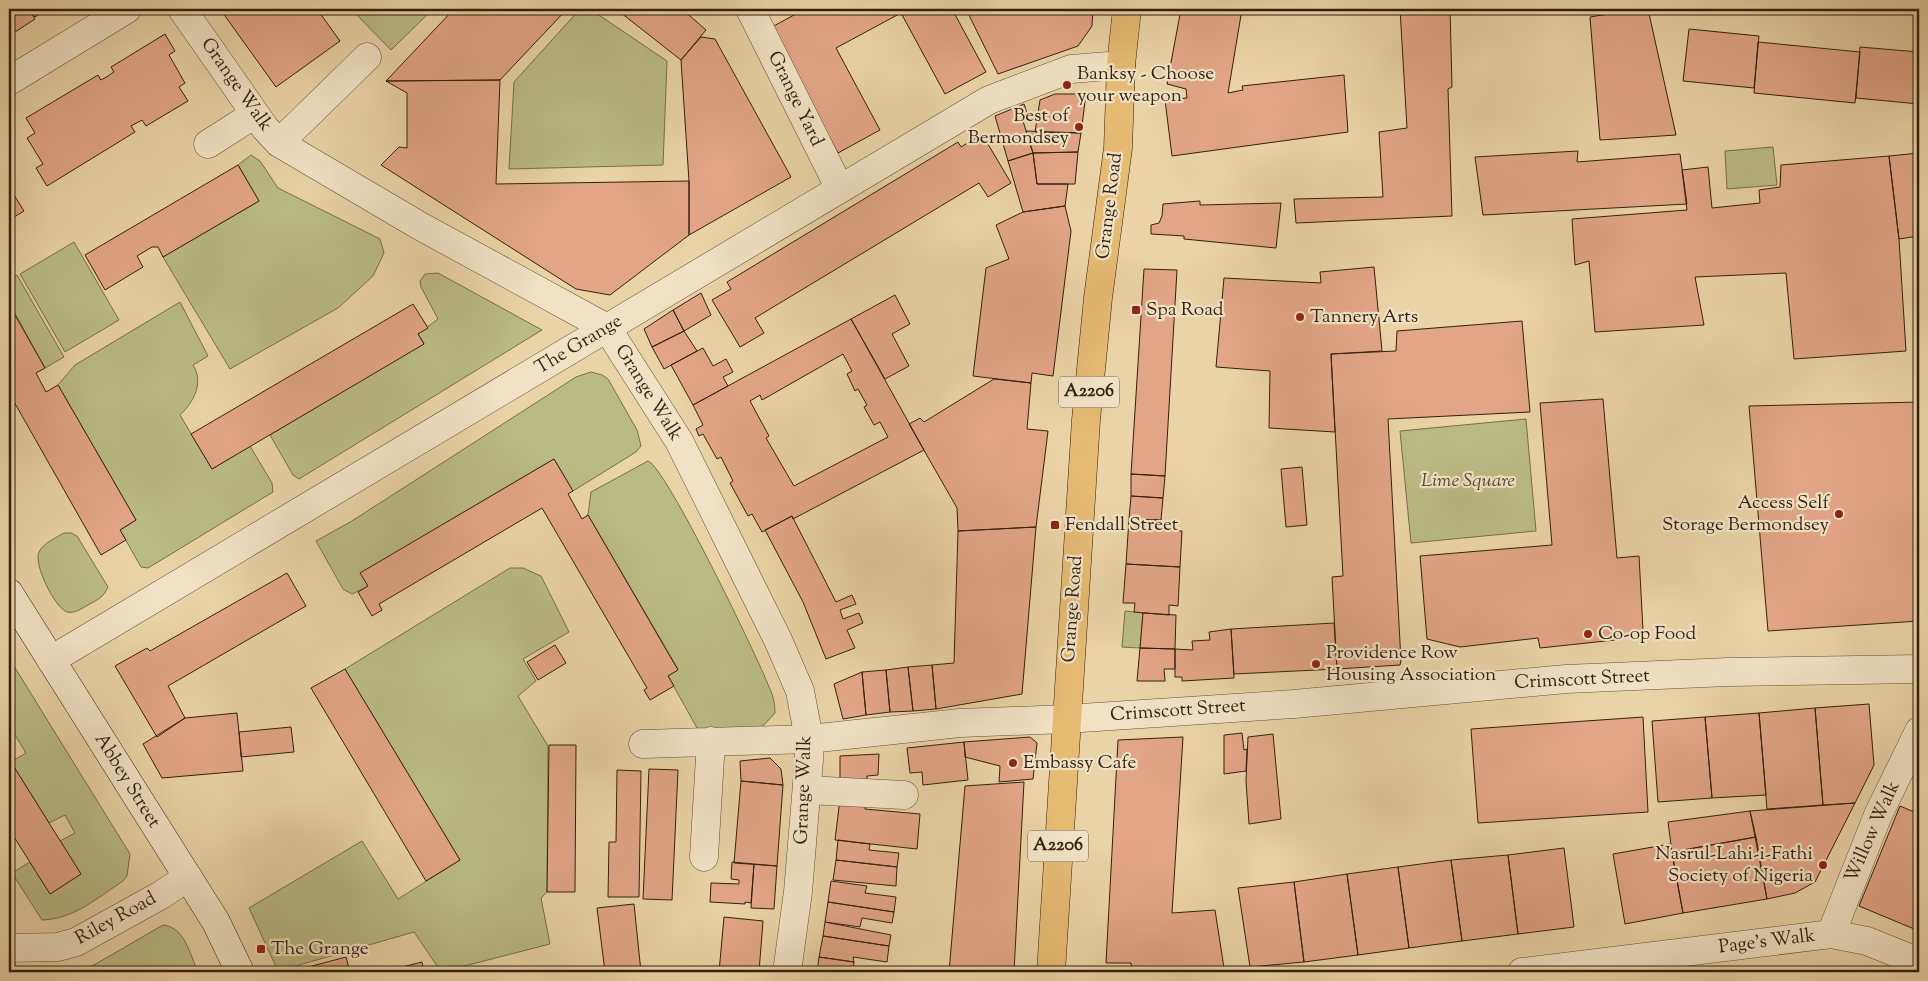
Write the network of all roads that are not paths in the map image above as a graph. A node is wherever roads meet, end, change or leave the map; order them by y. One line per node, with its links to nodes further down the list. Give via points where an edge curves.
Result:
1 (127, 9): 7 (street)
2 (182, 9): 8 (street, Grange Walk)
3 (750, 9): 11 (street, Grange Yard)
4 (1127, 9): 6 (main road, Grange Road / A2206)
5 (367, 56): 9 (street)
6 (1121, 65): 11 (street, The Grange, via 1071,69 989,100); 16 (main road, Grange Road / A2206, via 1118,148 1086,420)
7 (9, 80)
8 (255, 114): 9 (street, Grange Walk); 10 (street)
9 (279, 143): 12 (street, Grange Walk, via 420,226)
10 (208, 144)
11 (840, 189): 12 (street, The Grange)
12 (606, 328): 14 (street, The Grange); 18 (street, Grange Walk, via 679,441 778,640 800,690)
13 (9, 593): 14 (street, Abbey Street)
14 (51, 660): 24 (street, Abbey Street)
15 (1919, 669): 16 (street, Crimscott Street, via 1566,679 1294,704)
16 (1066, 719): 18 (street, via 960,723); 30 (main road, Grange Road / A2206)
17 (1919, 732): 25 (street, Willow Walk, via 1878,815)
18 (809, 738): 19 (street); 21 (street, Grange Walk)
19 (711, 741): 20 (street); 23 (street)
20 (643, 744)
21 (807, 790): 22 (street); 29 (street, Grange Walk)
22 (904, 794)
23 (704, 857)
24 (188, 876): 26 (street, Riley Road, via 161,895 76,942 58,947); 28 (street, Abbey Street, via 216,922)
25 (1831, 934): 27 (street, Page's Walk, via 1867,941); 31 (street, Page's Walk)
26 (9, 948)
27 (1919, 962)
28 (240, 972)
29 (787, 972)
30 (1051, 972)
31 (1522, 972)

